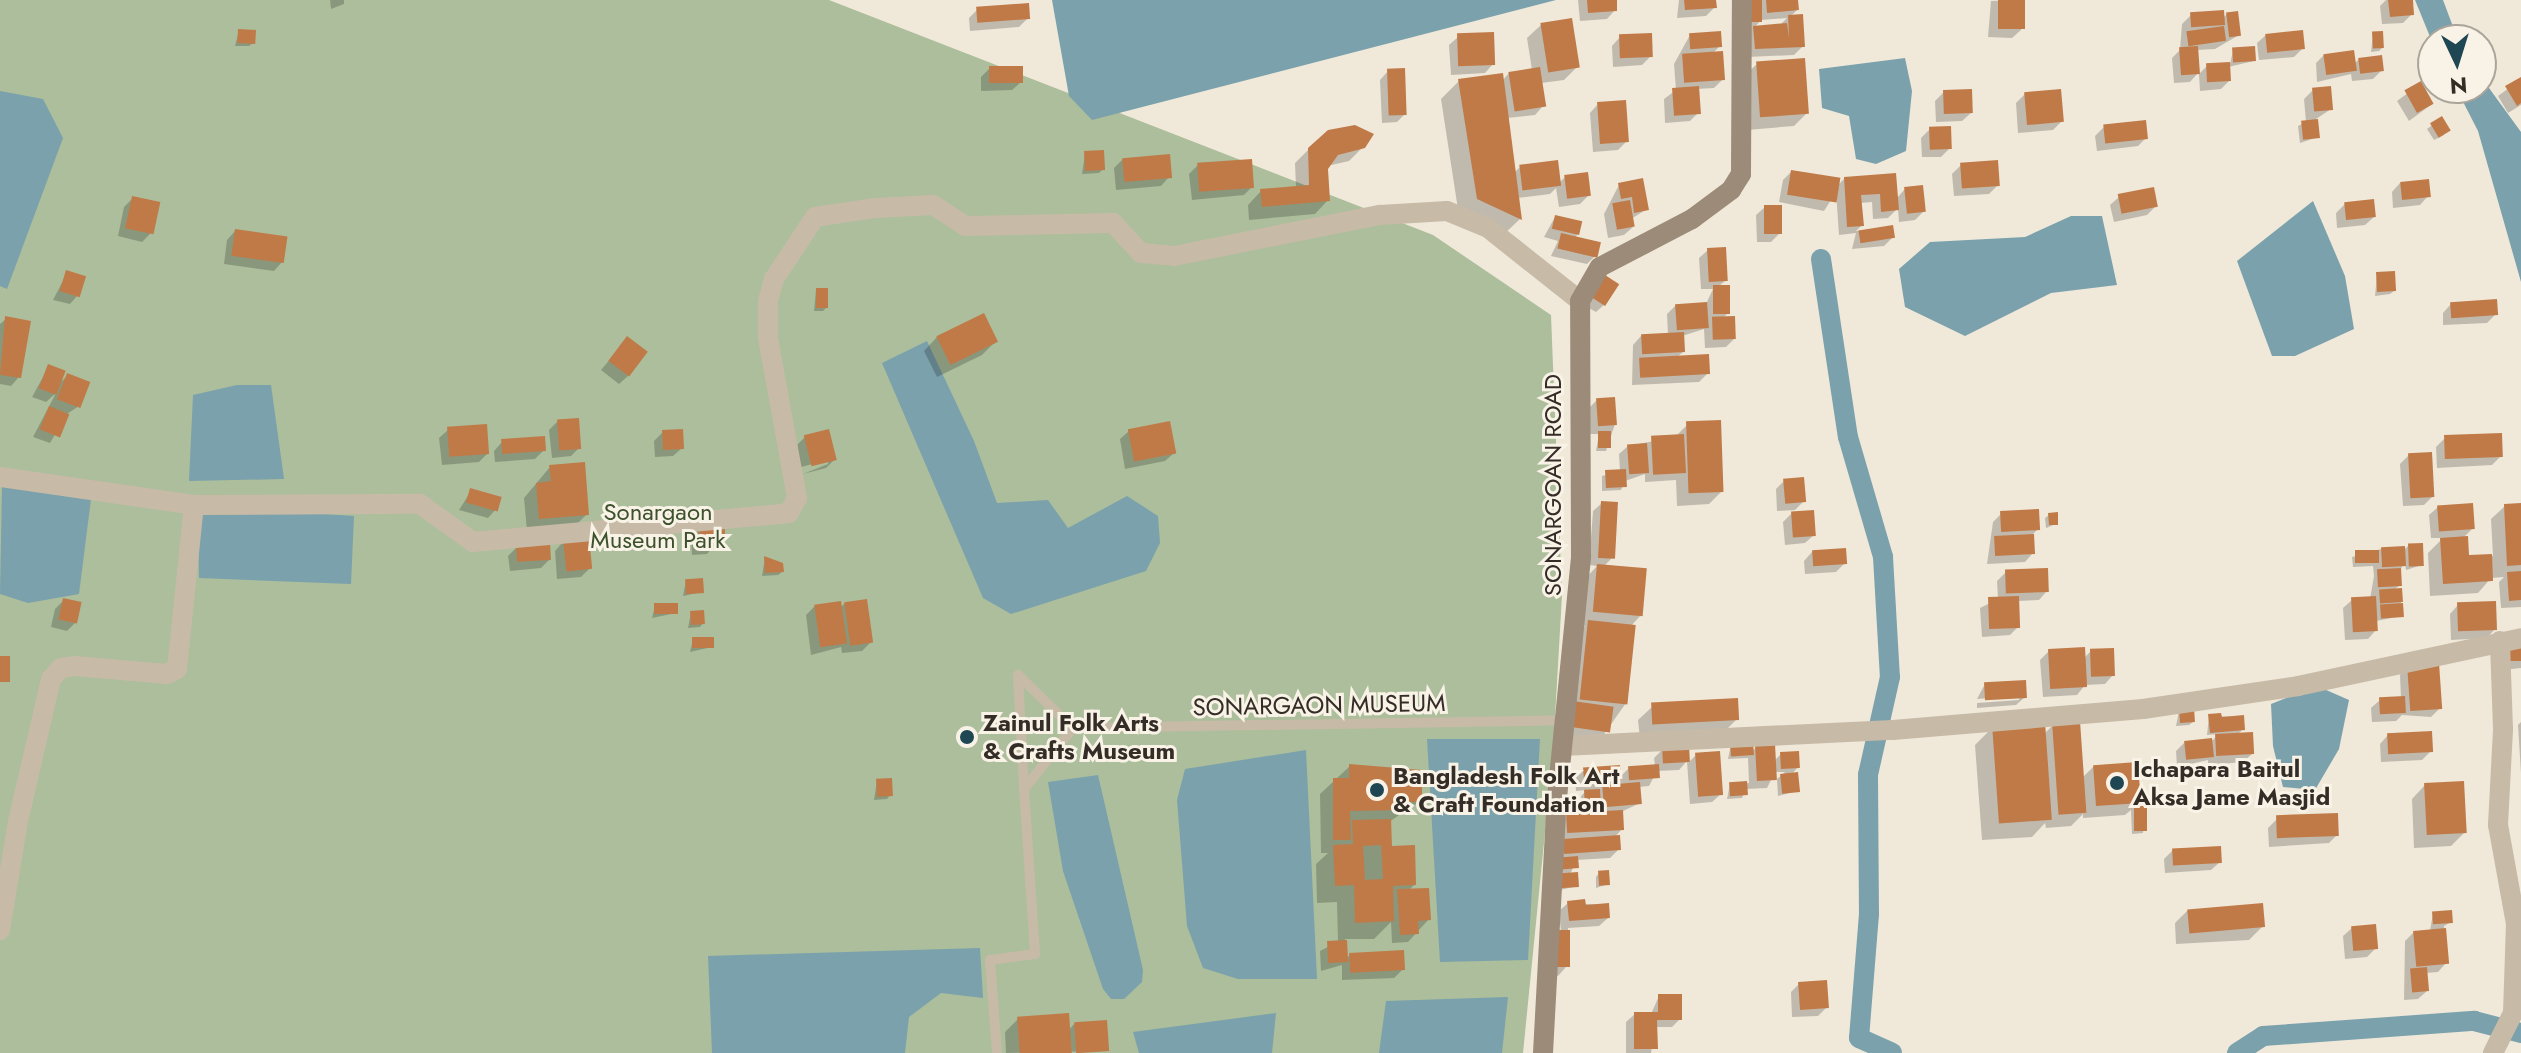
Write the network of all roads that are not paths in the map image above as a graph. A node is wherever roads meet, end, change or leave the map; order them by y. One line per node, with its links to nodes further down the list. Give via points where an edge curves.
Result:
1 (1742, 0): 2 (main road, via 1741,174 1731,190 1692,219 1600,267)
2 (1580, 301): 4 (street, via 1488,228 1447,211 1380,215 1174,256 1141,253 1113,223 965,226 933,205 815,217 774,279 768,301 768,338 797,498 789,513 473,542 420,504); 7 (main road, SONARGOAN ROAD, via 1581,556)
3 (0, 477): 4 (street)
4 (194, 505): 11 (street, via 177,669 167,674 75,666 61,668 51,679 18,821)
5 (2521, 638): 6 (street)
6 (2500, 641): 9 (street, via 2298,686 2143,709 1893,730); 14 (street, via 2498,825 2516,924 2513,1013)
7 (1564, 720): 8 (lane, SONARGAON MUSEUM); 9 (main road, SONARGOAN ROAD)
8 (1073, 728): 10 (lane); 10 (lane, via 1018,675)
9 (1563, 746): 13 (main road, SONARGOAN ROAD)
10 (1024, 789): 12 (lane, via 1035,954 990,960)
11 (0, 930)
12 (997, 1053)
13 (1543, 1053)
14 (2493, 1053)

